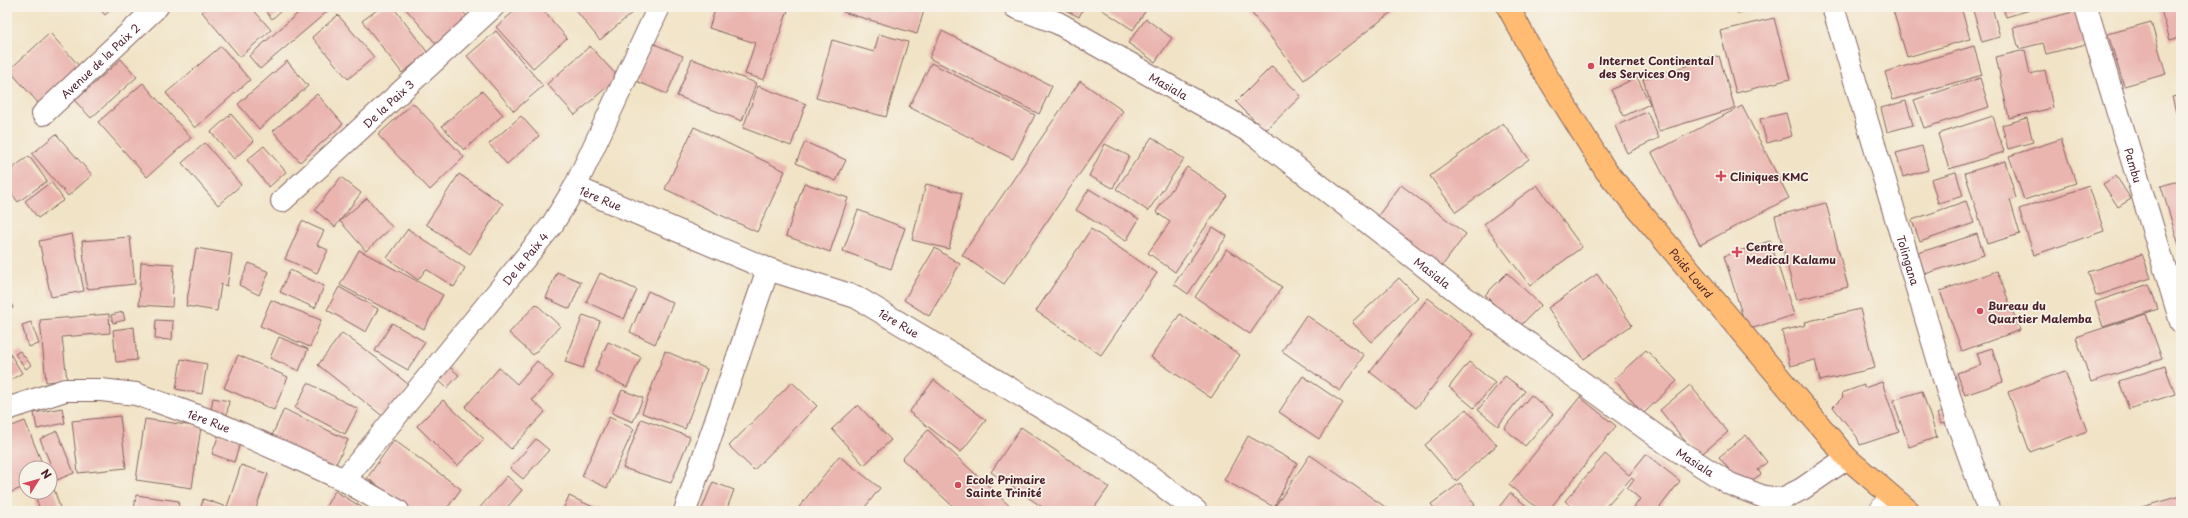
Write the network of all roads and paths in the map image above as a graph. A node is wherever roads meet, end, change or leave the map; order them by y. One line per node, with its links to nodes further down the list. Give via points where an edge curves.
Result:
1 (157, 7): 8 (street, Avenue de la Paix 2)
2 (493, 7): 10 (street, De la Paix 3)
3 (659, 7): 9 (street, De la Paix 4)
4 (1015, 7): 14 (street, Masiala, via 1058,24 1252,133 1463,296 1666,443 1730,484 1764,497 1782,499 1802,489)
5 (1508, 7): 14 (main road, Poids Lourd, via 1538,62 1606,170)
6 (1833, 7): 21 (street, Tolingana, via 1956,419)
7 (2086, 7): 12 (street, Pambu)
8 (43, 114)
9 (575, 187): 11 (street, 1ère Rue); 15 (street, De la Paix 4, via 552,225)
10 (282, 201)
11 (768, 269): 18 (street); 19 (street, 1ère Rue, via 856,297 1126,458)
12 (2181, 322)
13 (7, 409): 15 (street, 1ère Rue, via 65,390 101,390 136,394 217,423)
14 (1847, 458): 16 (main road, Poids Lourd)
15 (344, 480): 17 (street, 1ère Rue)
16 (1882, 502): 20 (main road, Poids Lourd)
17 (398, 511)
18 (685, 511)
19 (1196, 511)
20 (1909, 511)
21 (1990, 511)

